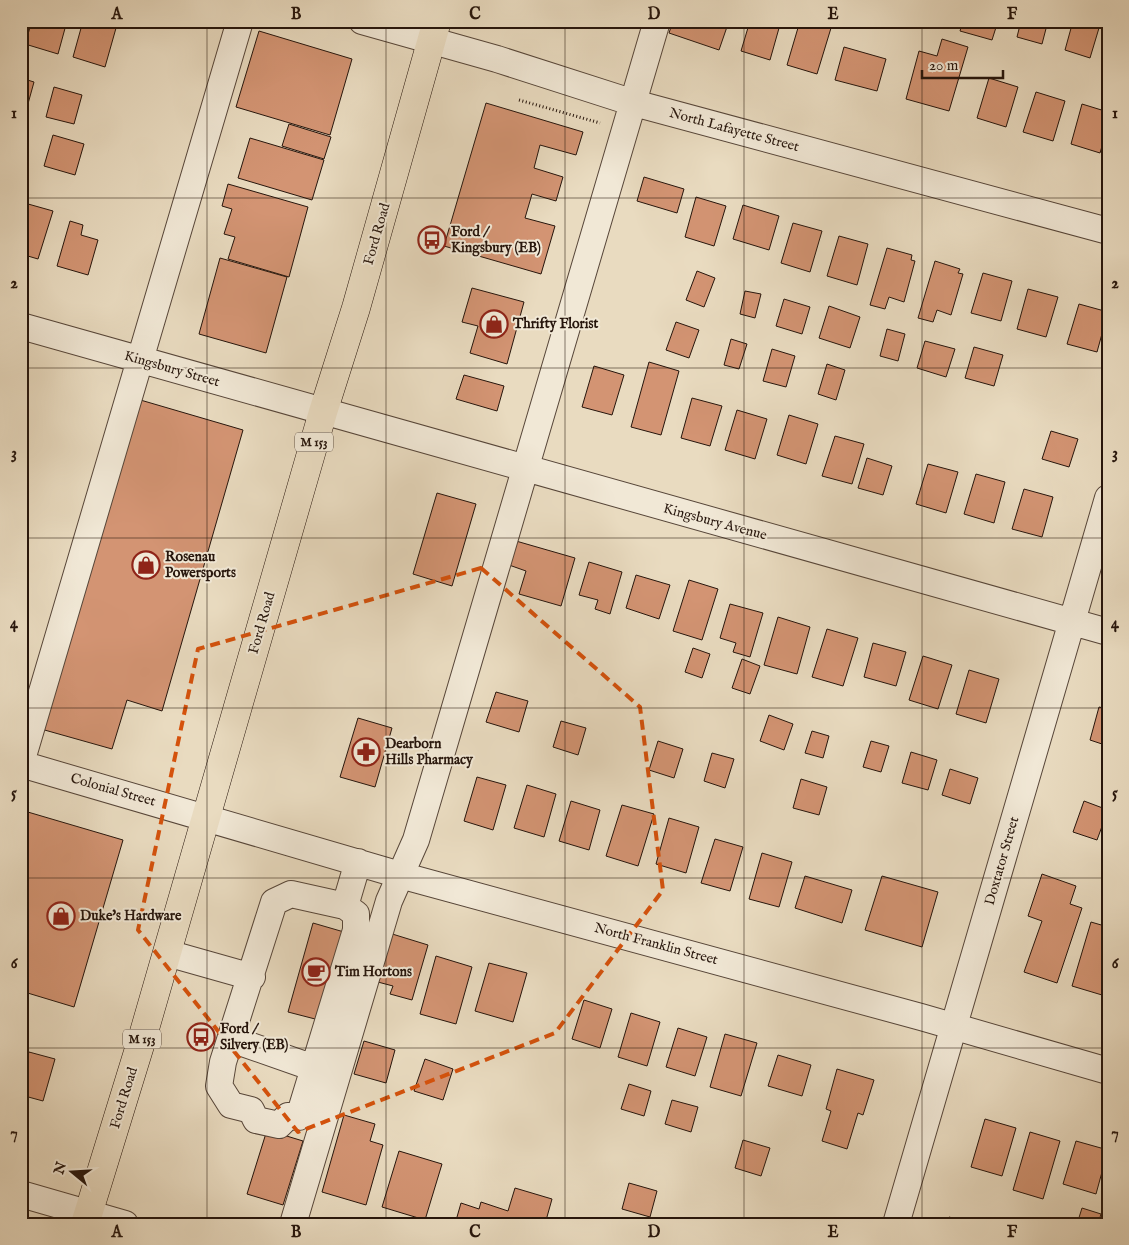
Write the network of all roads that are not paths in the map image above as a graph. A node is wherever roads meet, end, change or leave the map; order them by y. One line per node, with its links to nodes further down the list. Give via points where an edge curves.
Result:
1 (240, 21): 8 (street)
2 (362, 21): 4 (street, North Lafayette Street)
3 (657, 21): 5 (street)
4 (434, 31): 5 (street, North Lafayette Street); 9 (main road, Ford Road / M 153)
5 (634, 103): 6 (street, North Lafayette Street); 10 (street)
6 (1108, 231)
7 (21, 326): 8 (street, Kingsbury Street)
8 (141, 360): 9 (street, Kingsbury Street); 14 (street)
9 (323, 412): 10 (street, Kingsbury Avenue); 15 (main road, Ford Road / M 153)
10 (524, 470): 12 (street, Kingsbury Avenue); 17 (street, via 416,840)
11 (1108, 498): 12 (street, Doxtator Street)
12 (1072, 622): 13 (street, Kingsbury Avenue); 21 (street, Doxtator Street)
13 (1108, 632)
14 (21, 764): 15 (street, Colonial Street)
15 (205, 816): 16 (street, North Franklin Street); 19 (main road, Ford Road / M 153)
16 (358, 862): 17 (street, North Franklin Street); 18 (street)
17 (400, 874): 21 (street, North Franklin Street); 24 (street)
18 (345, 906): 20 (street, via 291,894 274,902); 24 (street, via 356,914 356,930)
19 (167, 953): 20 (street); 26 (main road, Ford Road / M 153)
20 (252, 977): 22 (street)
21 (953, 1027): 23 (street, North Franklin Street); 29 (street, Doxtator Street)
22 (230, 1039): 24 (street); 24 (street, via 219,1086 231,1105 251,1110 260,1102 282,1106 288,1116 298,1117)
23 (1108, 1071)
24 (319, 1080): 28 (street)
25 (21, 1194): 26 (street)
26 (87, 1218): 27 (street)
27 (125, 1224)
28 (293, 1224)
29 (896, 1224)

